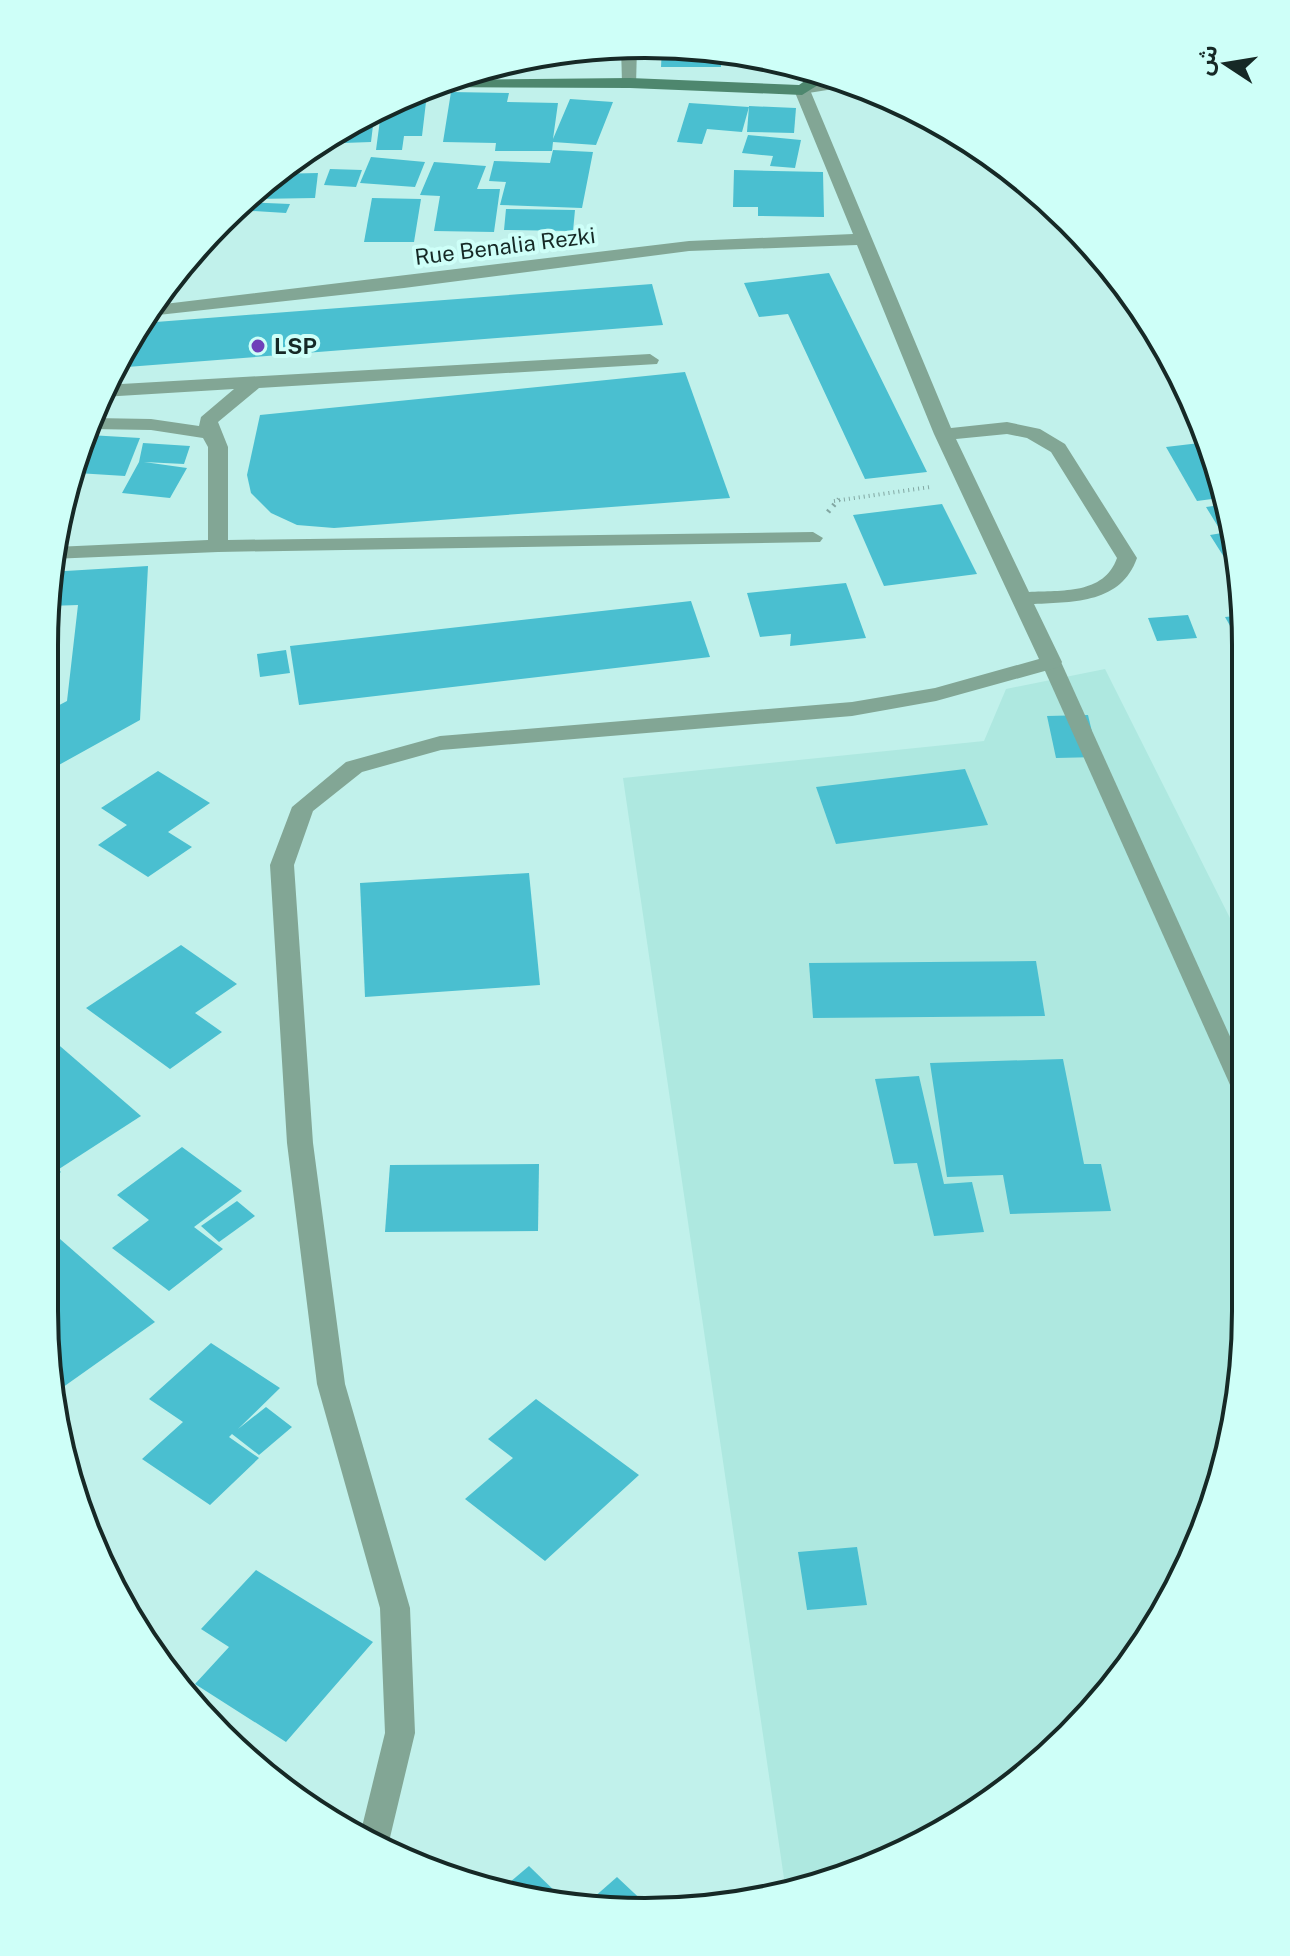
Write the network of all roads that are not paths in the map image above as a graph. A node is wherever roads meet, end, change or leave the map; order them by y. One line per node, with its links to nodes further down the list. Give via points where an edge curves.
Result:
1 (629, 58): 2 (street)
2 (630, 83): 4 (main road); 6 (main road)
3 (813, 83): 6 (main road)
4 (471, 85)
5 (826, 87): 6 (lane)
6 (802, 90): 7 (street)
7 (866, 239): 8 (street, Rue Benalia Rezki, via 689,246); 16 (street)
8 (164, 310)
9 (650, 360): 10 (street)
10 (252, 384): 11 (street); 15 (street, via 208,421)
11 (117, 390)
12 (104, 417): 13 (street)
13 (115, 423): 14 (street); 15 (street, via 175,424)
14 (102, 424)
15 (210, 434): 18 (street, via 218,447)
16 (944, 434): 20 (street); 20 (street, via 1007,428 1033,433 1058,448 1127,558 1124,575 1109,588)
17 (813, 538): 18 (street)
18 (218, 546): 19 (street)
19 (65, 552)
20 (1022, 599): 21 (street)
21 (1051, 662): 22 (lane); 23 (street, via 936,694 852,709 440,743 354,767 303,807 282,865 300,1143 331,1384 395,1608 400,1733)
22 (1232, 1065)
23 (376, 1832)

